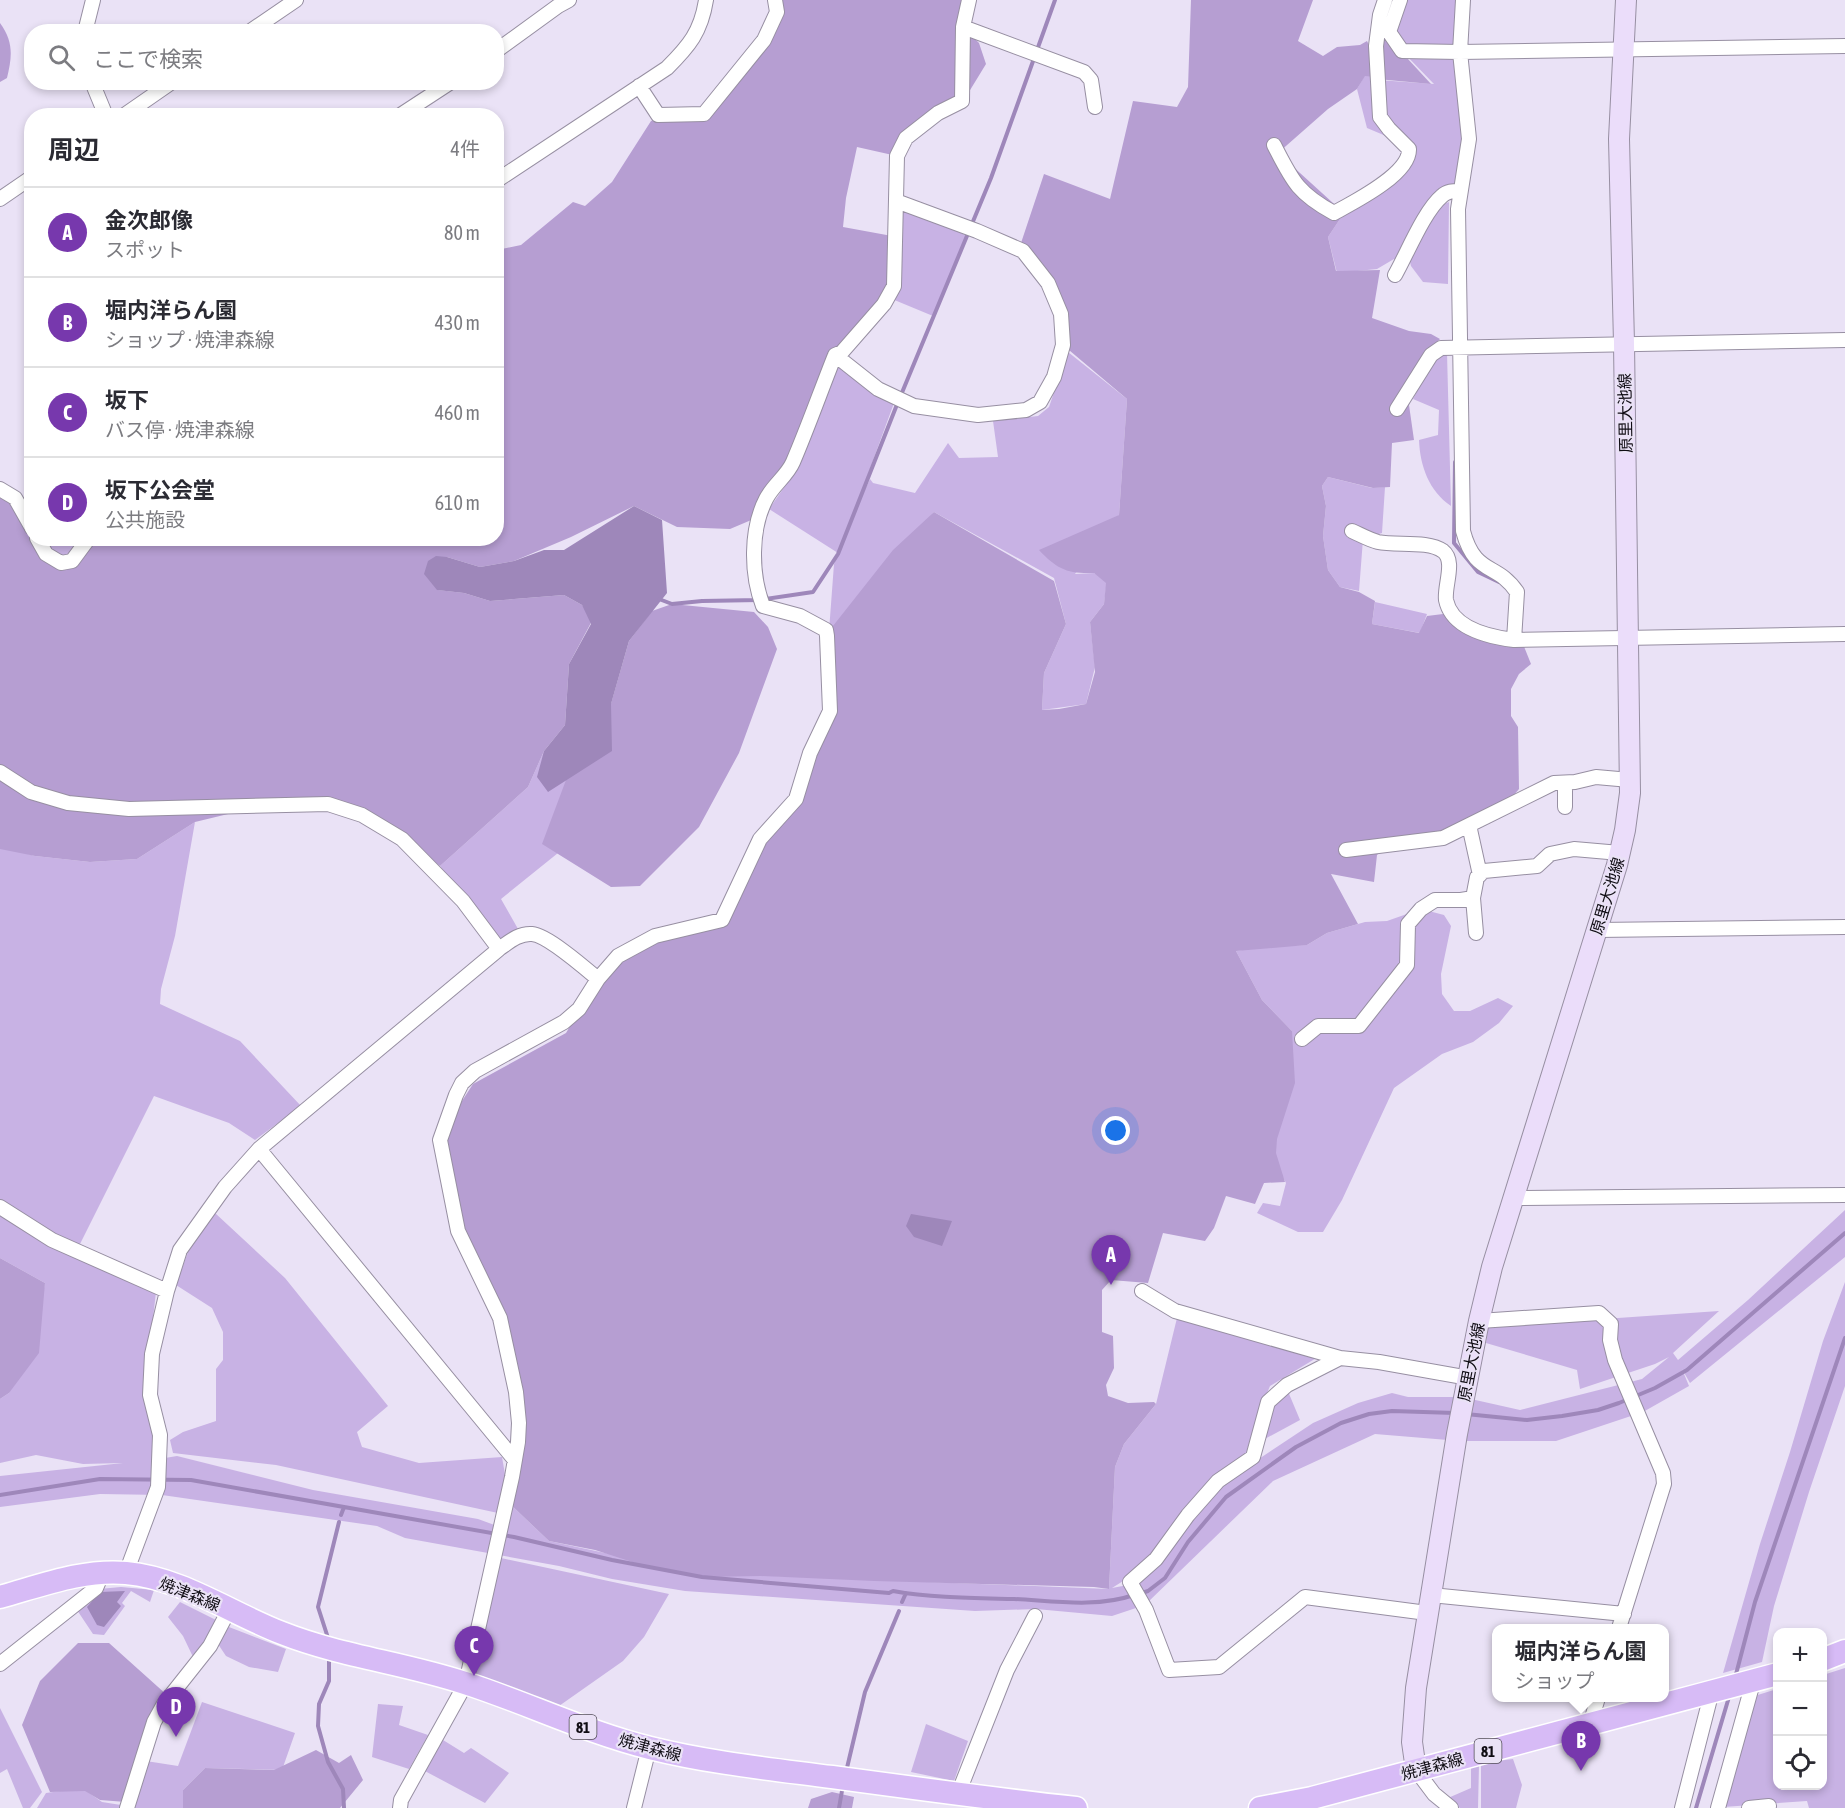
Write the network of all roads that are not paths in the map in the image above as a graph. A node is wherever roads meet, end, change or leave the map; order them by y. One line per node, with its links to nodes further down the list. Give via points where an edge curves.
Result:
1 (93, 0): 11 (street)
2 (296, 0): 12 (street)
3 (569, 0): 14 (street)
4 (706, 0): 18 (street, via 704,16 687,48 667,68)
5 (775, 0): 18 (street, via 777,12 764,40 704,114 658,115)
6 (969, 0): 13 (street)
7 (1385, 0): 26 (street, via 1376,46 1380,117 1409,149 1410,157 1402,168 1334,213 1293,183)
8 (1400, 0): 17 (street, via 1389,32 1402,51)
9 (1463, 0): 17 (street)
10 (1626, 0): 16 (main road, 原里大池線)
11 (87, 24)
12 (261, 24)
13 (963, 27): 22 (street, via 1084,72 1090,80); 31 (street, via 962,101 938,113 906,138 897,156)
14 (504, 45)
15 (1845, 46): 16 (street)
16 (1623, 49): 17 (street); 34 (main road, 原里大池線, via 1619,139)
17 (1460, 52): 29 (street, via 1469,139)
18 (639, 86): 27 (street)
19 (95, 90): 23 (street)
20 (160, 90): 24 (street)
21 (439, 90): 25 (street)
22 (1095, 107)
23 (103, 108)
24 (135, 108)
25 (411, 108)
26 (1274, 145)
27 (504, 176)
28 (24, 182): 30 (street)
29 (1460, 191): 32 (street, via 1443,195 1431,208); 35 (street)
30 (0, 199)
31 (896, 201): 36 (street, via 894,286 884,304); 36 (street, via 1023,251 1048,283 1061,314 1063,345 1054,377 1040,402 1026,410 978,415 915,406 878,389)
32 (1395, 275)
33 (1845, 340): 34 (street)
34 (1624, 343): 35 (street); 44 (main road, 原里大池線)
35 (1460, 347): 37 (street, via 1441,348 1431,355); 45 (street, via 1463,531 1472,556 1517,592)
36 (835, 355): 59 (street, via 792,465 766,498 753,544 763,606 800,616 826,630 830,711 810,753 796,799 760,839 722,921 655,936 618,956)
37 (1397, 409)
38 (0, 489): 39 (street, via 15,498)
39 (24, 514)
40 (1353, 531): 45 (street, via 1378,542 1433,547 1444,552 1449,561 1446,599 1450,611 1473,630)
41 (42, 546): 42 (street, via 46,554 61,563 72,561)
42 (83, 546)
43 (1845, 634): 44 (street)
44 (1628, 639): 45 (street); 47 (main road, 原里大池線)
45 (1515, 640)
46 (0, 772): 58 (street, via 30,792 68,803 129,809 328,804 362,815 402,839 463,901)
47 (1630, 780): 48 (street, via 1596,777); 52 (main road, 原里大池線)
48 (1565, 783): 49 (street); 50 (street, via 1554,783)
49 (1565, 807)
50 (1469, 825): 51 (street, via 1443,838); 53 (street)
51 (1346, 850)
52 (1620, 852): 53 (street, via 1574,849 1550,854 1537,866 1484,871); 56 (main road, 原里大池線)
53 (1480, 875): 54 (street)
54 (1473, 898): 57 (street); 60 (street, via 1435,900 1420,909 1408,924 1407,965 1359,1026 1318,1026)
55 (1845, 927): 56 (street)
56 (1597, 930): 63 (main road, 原里大池線)
57 (1476, 933)
58 (499, 949): 59 (street, via 517,937 543,936); 61 (street)
59 (598, 979): 70 (street, via 579,1009 564,1022 476,1071 462,1083 440,1140 458,1231 500,1318 516,1392 519,1423)
60 (1302, 1039)
61 (260, 1149): 65 (street, via 225,1187 180,1250); 70 (street)
62 (1845, 1195): 63 (street)
63 (1513, 1198): 67 (main road, 原里大池線)
64 (0, 1207): 65 (street, via 52,1240)
65 (167, 1291): 71 (street, via 152,1354 150,1395 160,1435 158,1487)
66 (1142, 1291): 68 (street, via 1175,1311)
67 (1479, 1322): 69 (main road, 原里大池線); 76 (street, via 1599,1313 1611,1324 1615,1360 1663,1473 1664,1484)
68 (1340, 1358): 69 (street); 74 (street, via 1287,1385 1268,1402 1253,1457 1218,1480 1156,1559 1130,1582 1170,1670 1219,1667 1305,1597)
69 (1469, 1378): 74 (main road, 原里大池線)
70 (514, 1459): 84 (street)
71 (126, 1573): 72 (main road, 焼津森線 / 81); 75 (main road, 焼津森線 / 81, via 172,1584)
72 (102, 1574): 73 (main road, 焼津森線 / 81, via 61,1580); 81 (street, via 96,1588)
73 (0, 1597)
74 (1429, 1604): 76 (street); 89 (main road, 原里大池線, via 1416,1688 1412,1742)
75 (229, 1610): 84 (main road, 焼津森線 / 81, via 315,1644); 94 (street, via 210,1646 154,1722)
76 (1624, 1614): 78 (street)
77 (1035, 1616): 90 (street, via 1007,1670)
78 (1621, 1624)
79 (1845, 1651): 80 (main road)
80 (1827, 1658)
81 (0, 1664)
82 (1773, 1675): 83 (main road, 焼津森線 / 81)
83 (1754, 1679): 85 (main road, 焼津森線 / 81); 101 (street)
84 (466, 1683): 88 (main road, 焼津森線 / 81); 95 (street)
85 (1714, 1691): 87 (main road, 焼津森線 / 81); 100 (street)
86 (1597, 1702): 87 (street)
87 (1590, 1724): 89 (main road, 焼津森線 / 81)
88 (649, 1748): 90 (main road, 焼津森線 / 81, via 735,1765); 96 (street)
89 (1416, 1770): 91 (main road, 焼津森線 / 81); 99 (street, via 1434,1794)
90 (958, 1794): 92 (main road, 焼津森線 / 81)
91 (1312, 1803): 98 (main road, 焼津森線 / 81)
92 (1028, 1805): 97 (main road, 焼津森線 / 81)
93 (1769, 1806): 102 (street)
94 (127, 1808)
95 (399, 1808)
96 (634, 1808)
97 (1076, 1808)
98 (1260, 1808)
99 (1451, 1808)
100 (1682, 1808)
101 (1718, 1808)
102 (1749, 1808)

